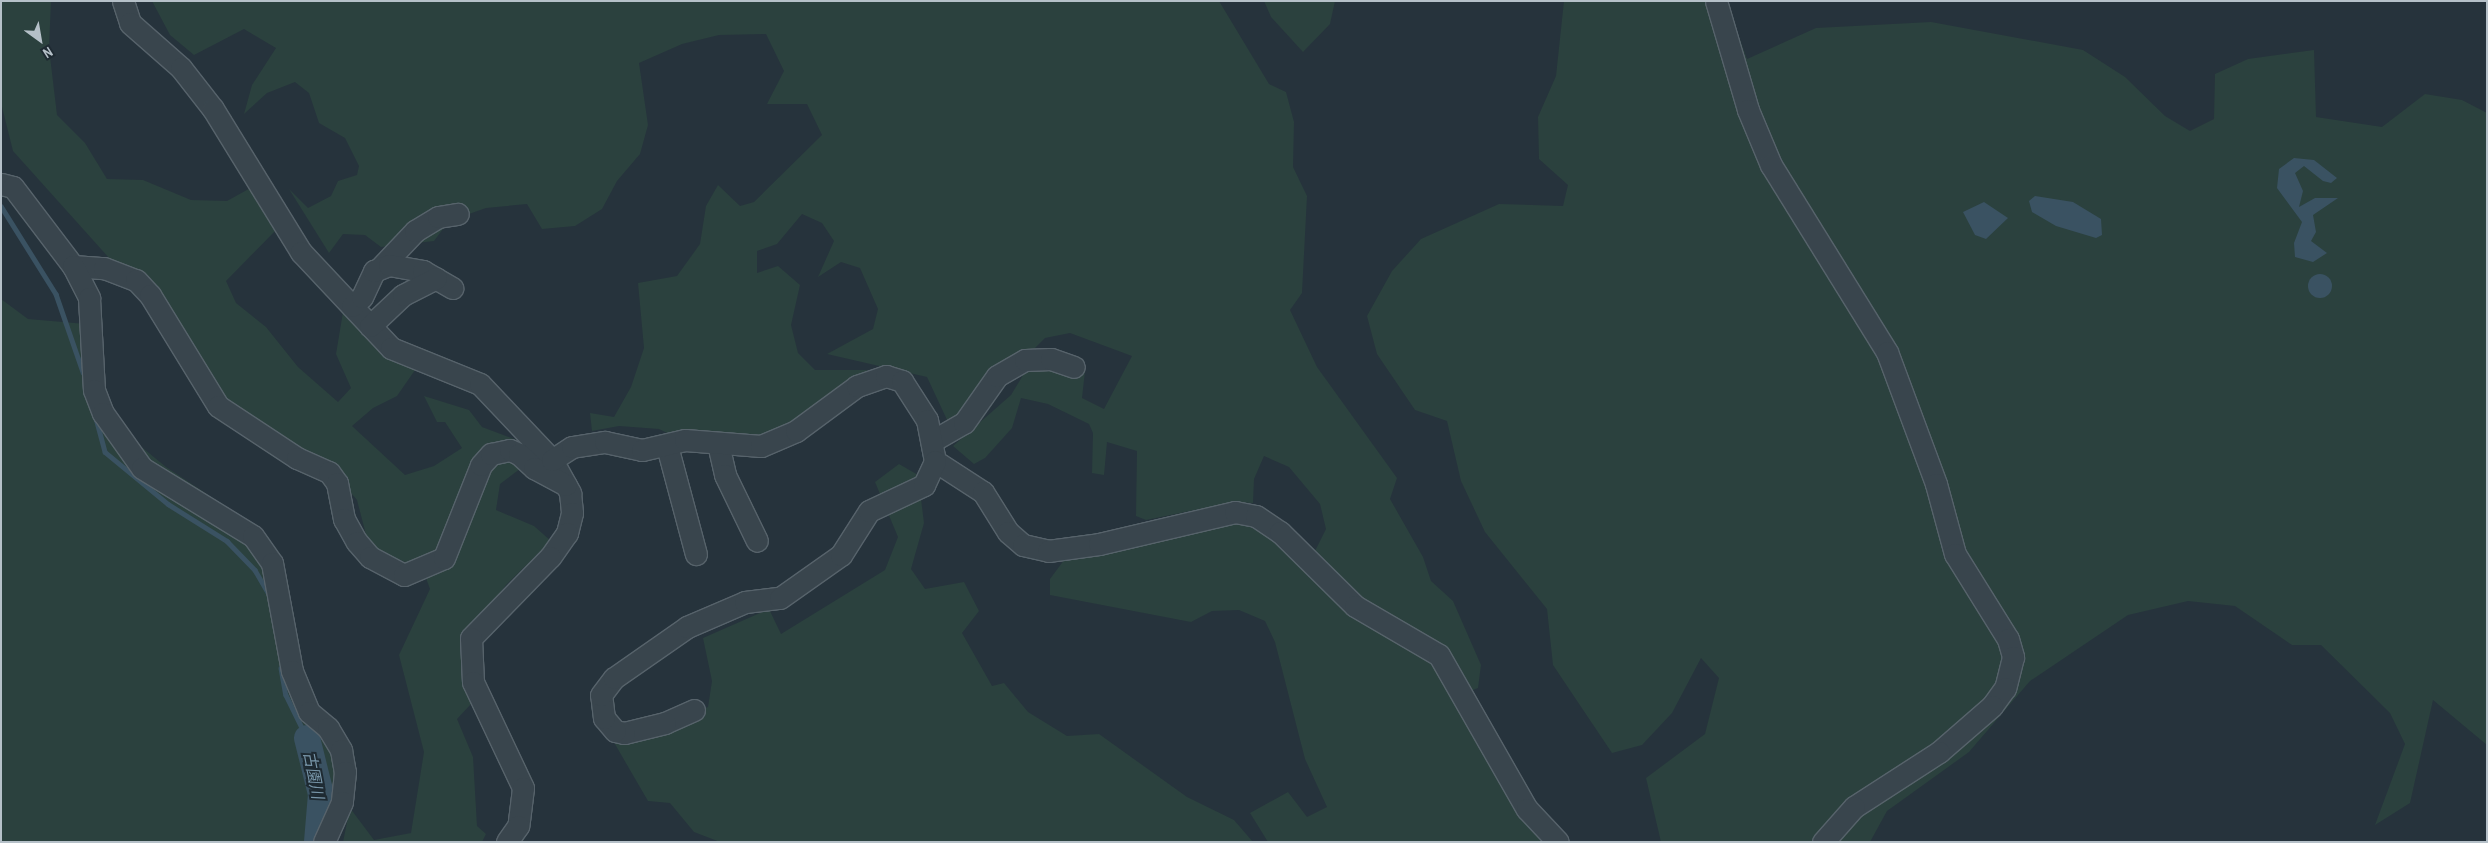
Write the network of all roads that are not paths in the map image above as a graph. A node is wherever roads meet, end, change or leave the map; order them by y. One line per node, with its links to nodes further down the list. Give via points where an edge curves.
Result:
1 (123, 1): 7 (street, via 130,23 181,68 213,109 301,252)
2 (1716, 1): 21 (street, via 1748,110 1770,165 1887,352 1936,484 1956,554 2008,638 2013,657 2005,688 1992,706 1939,752 1854,807)
3 (1, 184): 5 (street, via 13,186)
4 (458, 214): 6 (street, via 438,217 415,231)
5 (73, 266): 14 (street, via 104,268 136,280 150,294 218,406 297,458 329,472 337,483 344,518 357,542 370,557 404,575 444,558 481,465 491,454 510,450 520,454 534,468); 18 (street, via 89,298 94,390 103,413 142,468 253,536 272,563 292,671 309,712 328,728 341,750 345,772 342,802)
6 (381, 267): 7 (street); 8 (street, via 398,266 444,283 403,295)
7 (352, 306): 8 (street)
8 (370, 326): 13 (street, via 391,348 480,384)
9 (1074, 367): 12 (street, via 1051,359 1025,360 998,376 964,423)
10 (718, 444): 11 (street, via 685,440); 12 (street, via 761,446 778,441 836,398 886,376 902,381 913,396); 15 (street, via 725,475)
11 (667, 446): 13 (street, via 642,450 597,443 572,447); 16 (street)
12 (934, 451): 17 (street, via 924,485 869,510 834,560 780,598 745,602 687,627 614,678 601,695 604,718 615,731 624,733 665,723); 20 (street, via 983,492 1008,532 1023,545 1048,551 1235,512 1256,516 1280,532 1355,606 1439,655 1527,809)
13 (552, 460): 14 (street)
14 (566, 485): 19 (street, via 572,513 567,533 471,638 474,682 523,788 518,826)
15 (757, 542)
16 (696, 554)
17 (694, 710)
18 (324, 842)
19 (507, 842)
20 (1558, 842)
21 (1823, 842)

